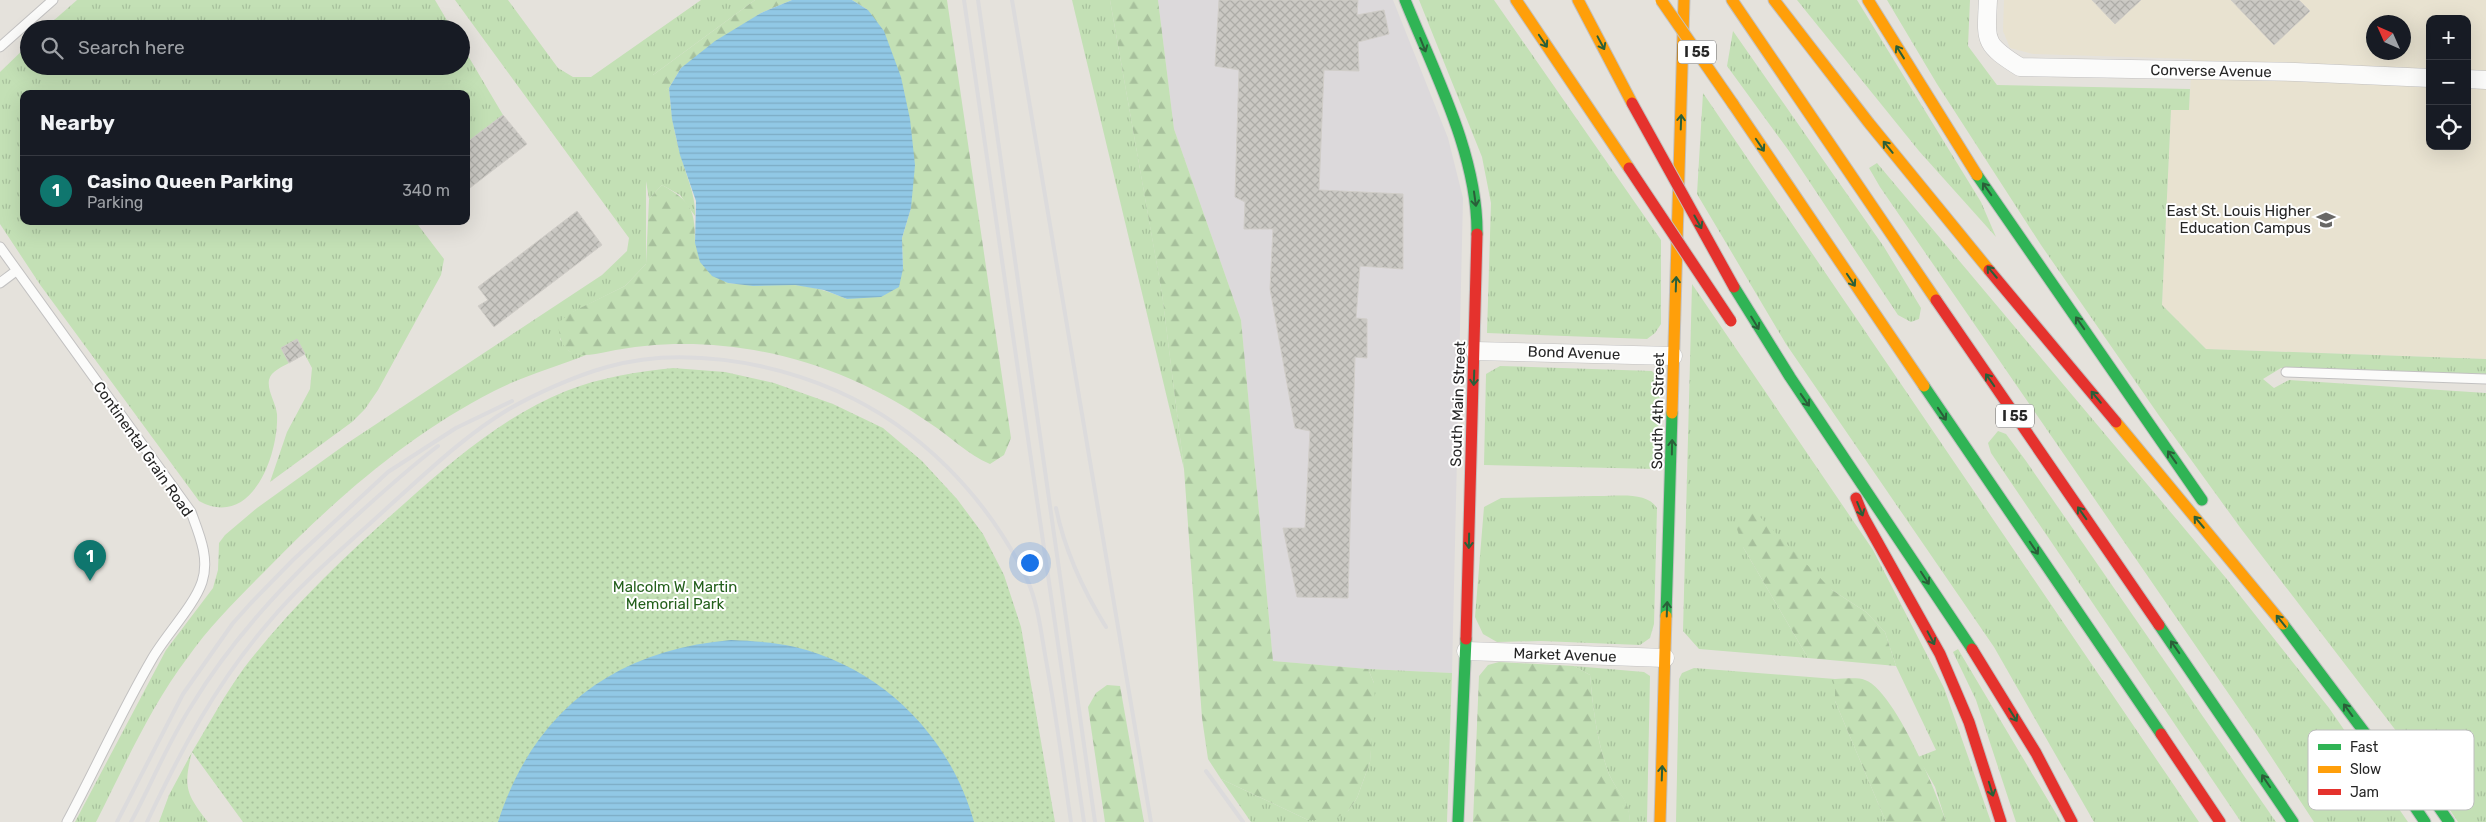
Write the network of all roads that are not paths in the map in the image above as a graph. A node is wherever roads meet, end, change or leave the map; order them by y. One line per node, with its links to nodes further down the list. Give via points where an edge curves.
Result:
1 (53, 0): 11 (lane)
2 (1405, 0): 22 (main road, South Main Street, one-way to 22, via 1471,171 1477,214)
3 (1516, 0): 20 (main road, one-way to 20, bridge)
4 (1578, 0): 24 (main road, one-way to 24, bridge, via 1632,103)
5 (1661, 0): 43 (main road, I 55, one-way to 43, bridge)
6 (1684, 0): 23 (main road, South 4th Street, one-way to 6)
7 (1774, 0): 30 (main road, one-way to 7, via 1891,151)
8 (1868, 0): 28 (main road, one-way to 8, via 1963,155)
9 (1988, 0): 14 (street, Converse Avenue, via 1987,37 1997,53 2020,67)
10 (1735, 4): 44 (main road, I 55, one-way to 10)
11 (30, 20)
12 (20, 29): 13 (lane)
13 (0, 47)
14 (2426, 78)
15 (2471, 79): 16 (street)
16 (2486, 80)
17 (0, 248): 18 (lane, Continental Grain Road)
18 (16, 271): 19 (lane); 38 (lane, Continental Grain Road, via 191,512 205,559 202,582 134,689)
19 (0, 283)
20 (1734, 324)
21 (1757, 348): 24 (main road)
22 (1475, 351): 23 (street, Bond Avenue); 31 (main road, South Main Street, one-way to 31)
23 (1673, 356): 32 (main road, South 4th Street, one-way to 23)
24 (1777, 360): 27 (main road, one-way to 27)
25 (2286, 372): 26 (lane)
26 (2486, 379)
27 (1849, 464): 41 (main road, one-way to 41, via 1854,493 1864,518 1940,654 1955,688); 42 (main road, one-way to 42, via 2028,740)
28 (2206, 507)
29 (2214, 524): 30 (main road)
30 (2231, 559): 33 (main road, one-way to 30)
31 (1466, 651): 32 (street, Market Avenue); 39 (main road, South Main Street)
32 (1665, 658): 40 (main road, South 4th Street, one-way to 32)
33 (2312, 659): 34 (main road); 35 (main road, one-way to 33)
34 (2349, 692)
35 (2363, 730)
36 (2417, 810): 45 (main road, one-way to 36)
37 (2441, 810): 46 (main road)
38 (67, 822)
39 (1458, 822)
40 (1660, 822)
41 (2001, 822)
42 (2072, 822)
43 (2220, 822)
44 (2293, 822)
45 (2425, 822)
46 (2449, 822)

